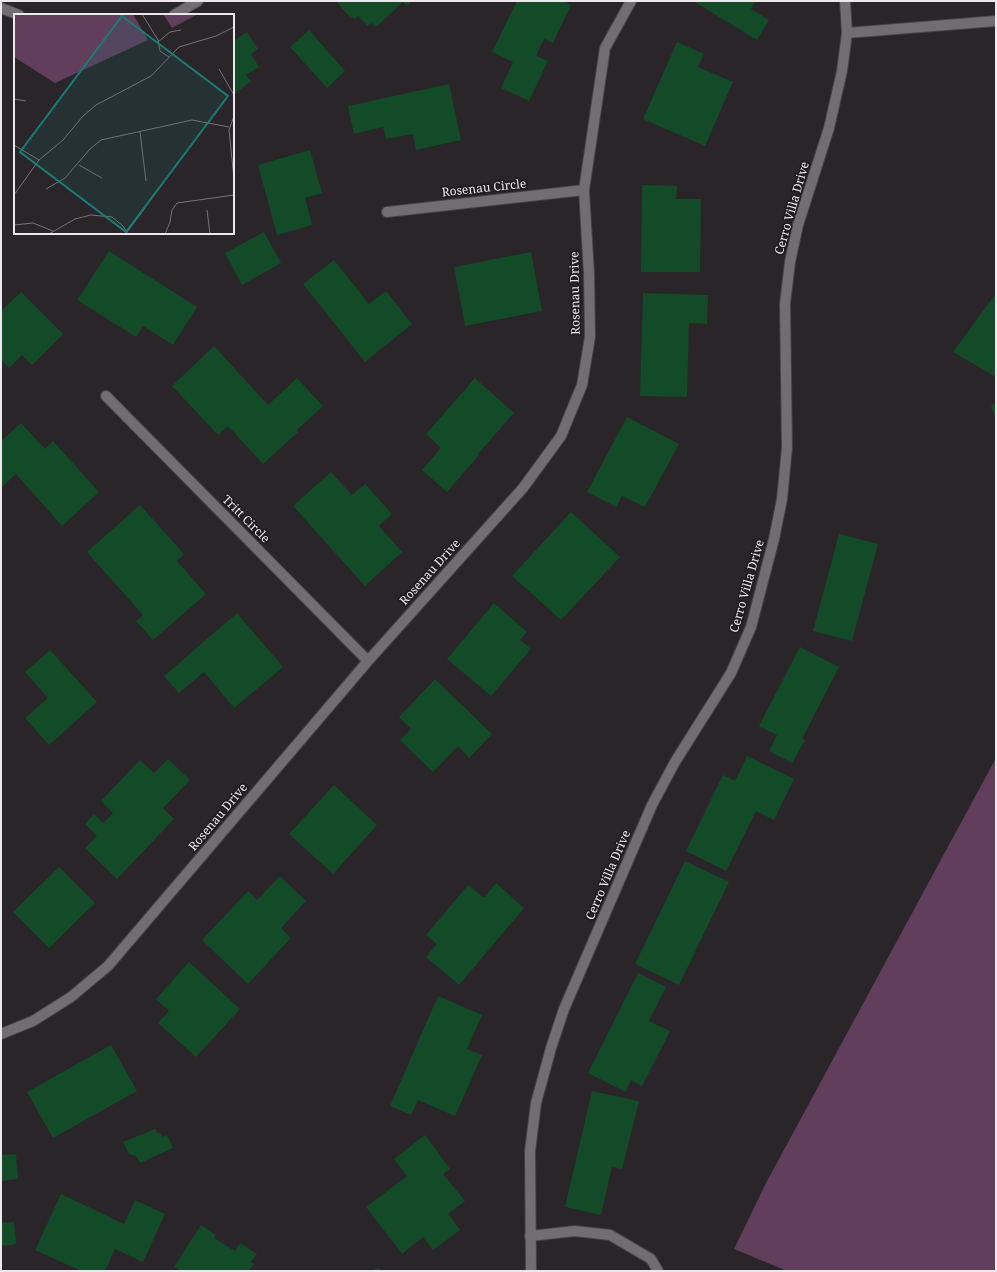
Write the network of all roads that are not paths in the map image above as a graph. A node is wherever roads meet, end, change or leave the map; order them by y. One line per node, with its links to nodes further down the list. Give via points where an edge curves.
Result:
1 (198, 1): 6 (street)
2 (631, 1): 9 (street, Rosenau Drive, via 605,48)
3 (845, 1): 8 (street, Cerro Villa Drive)
4 (1, 8): 5 (street)
5 (16, 14)
6 (176, 14)
7 (996, 20): 8 (street)
8 (847, 33): 14 (street, Cerro Villa Drive, via 842,71 829,128 798,226 790,262 785,304 787,448 782,499 764,579 751,627 731,673 675,762 652,805 564,1009 536,1103 530,1151)
9 (584, 190): 10 (street, Rosenau Circle); 12 (street, Rosenau Drive, via 590,336 582,384 561,436 523,488)
10 (387, 212)
11 (106, 396): 12 (street, Tritt Circle)
12 (368, 661): 13 (street, Rosenau Drive, via 108,966 71,997 33,1020)
13 (1, 1034)
14 (530, 1236): 15 (street, Cerro Villa Drive); 16 (street, via 575,1231 610,1235 651,1259)
15 (531, 1271)
16 (658, 1271)

